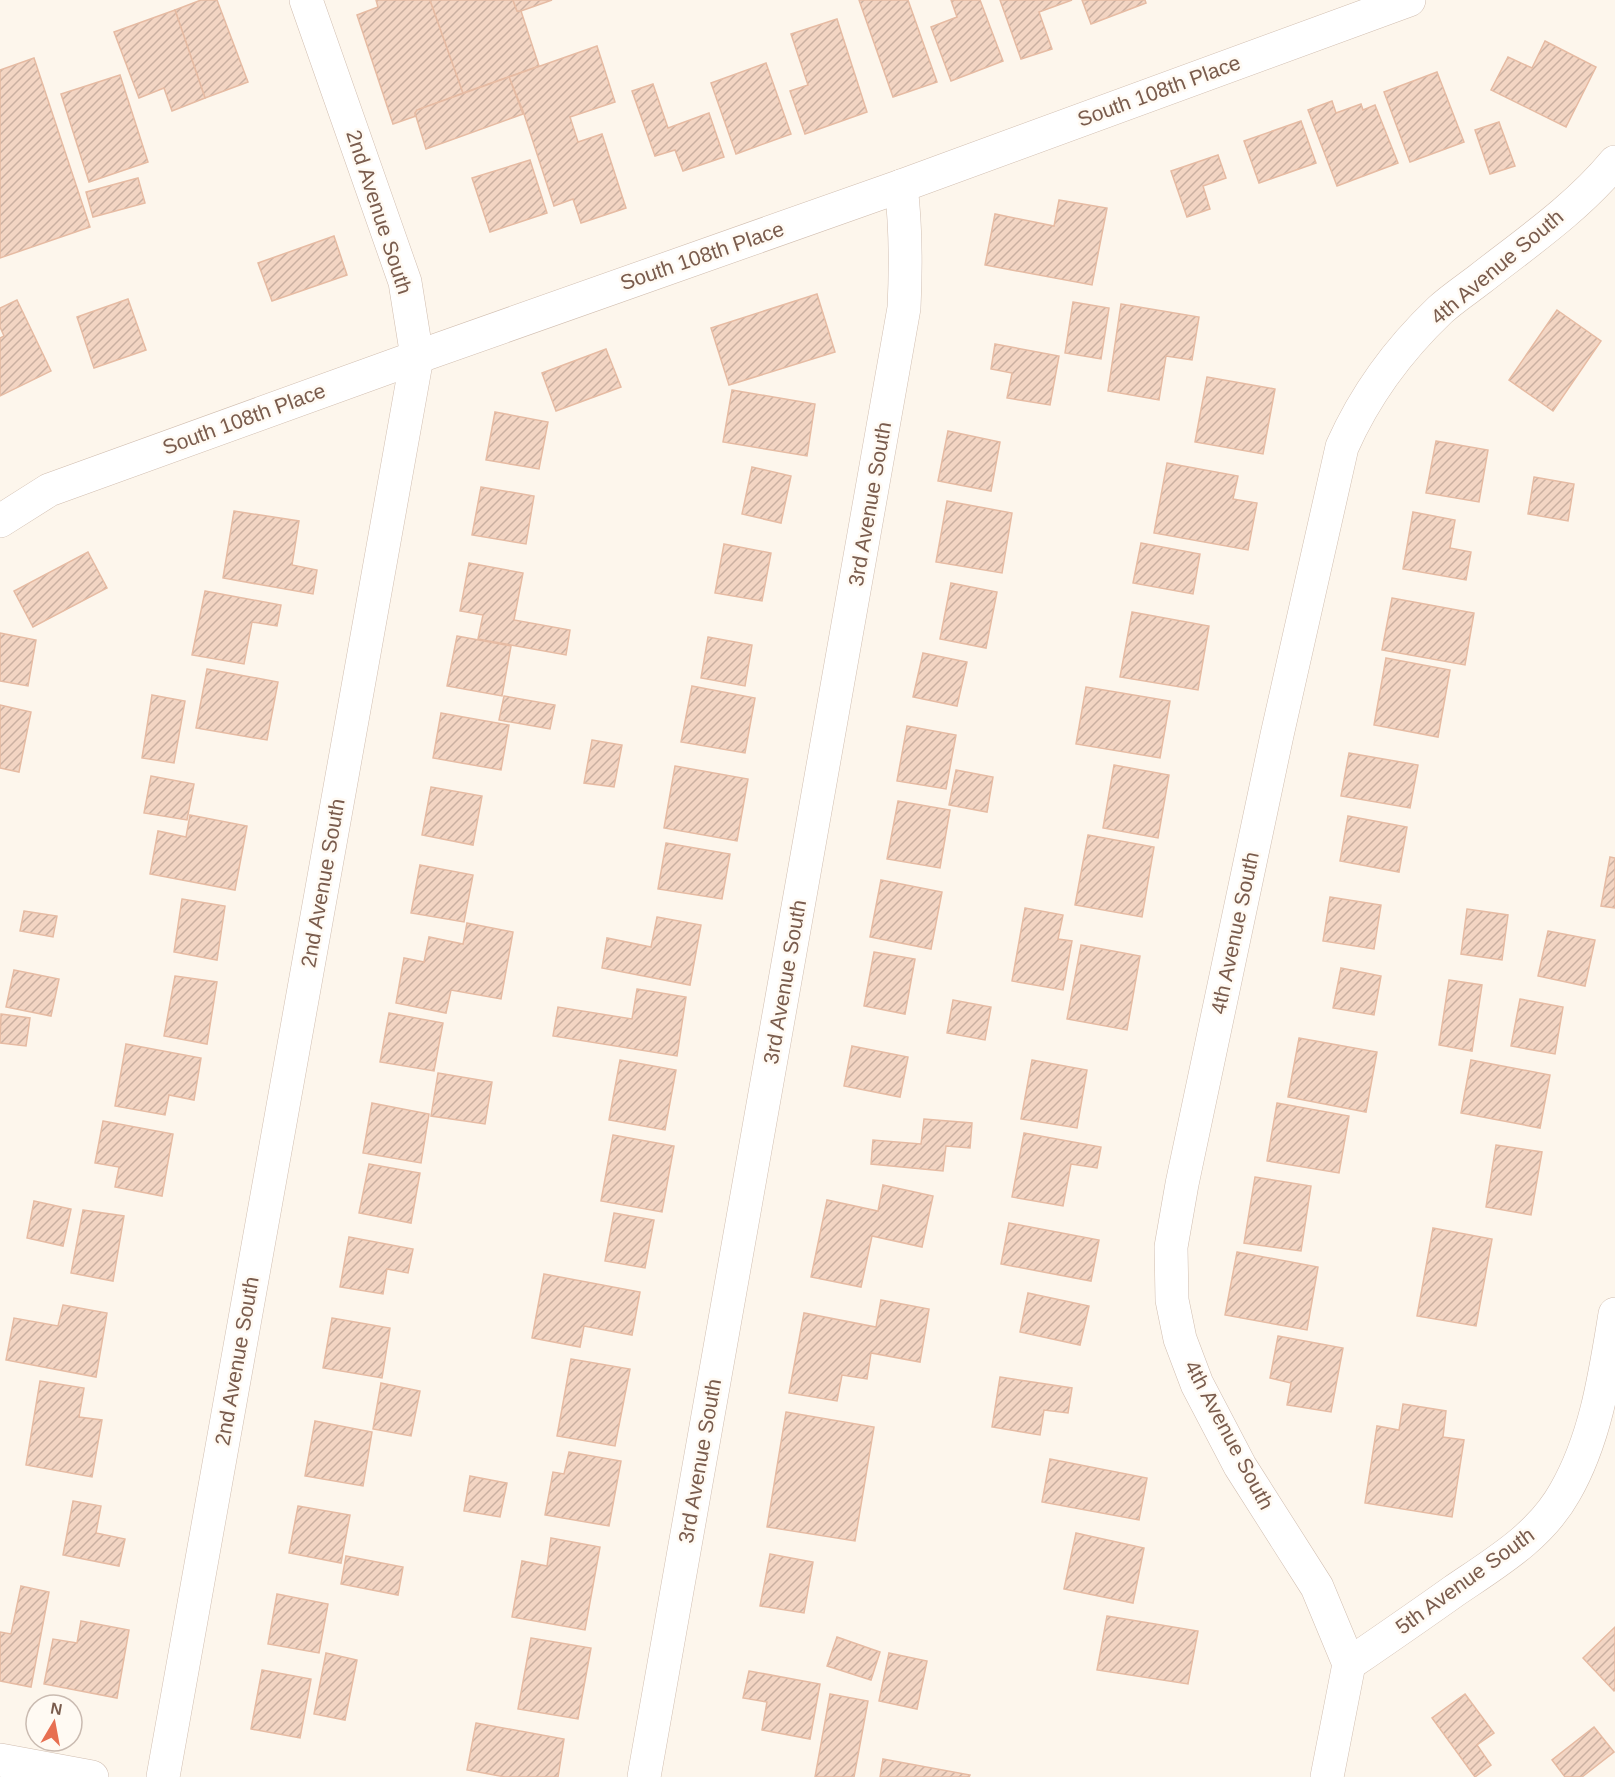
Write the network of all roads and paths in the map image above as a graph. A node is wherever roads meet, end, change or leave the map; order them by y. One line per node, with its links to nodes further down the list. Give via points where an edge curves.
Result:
1 (306, 0): 5 (street, 2nd Avenue South, via 405,282)
2 (1409, 0): 4 (street, South 108th Place)
3 (1615, 162): 8 (street, 4th Avenue South, via 1541,231 1441,309 1372,389 1342,447 1182,1184 1171,1247 1172,1300 1180,1340 1197,1384 1240,1466 1317,1587)
4 (901, 186): 5 (street, South 108th Place); 12 (street, 3rd Avenue South, via 905,221 904,308)
5 (417, 357): 6 (street, South 108th Place, via 49,490); 11 (street, 2nd Avenue South)
6 (0, 521)
7 (1615, 1314): 8 (street, 5th Avenue South, via 1600,1400 1585,1448 1565,1493 1539,1528 1508,1554)
8 (1349, 1664): 13 (street)
9 (0, 1760): 10 (street)
10 (92, 1777)
11 (163, 1777)
12 (644, 1777)
13 (1327, 1777)

